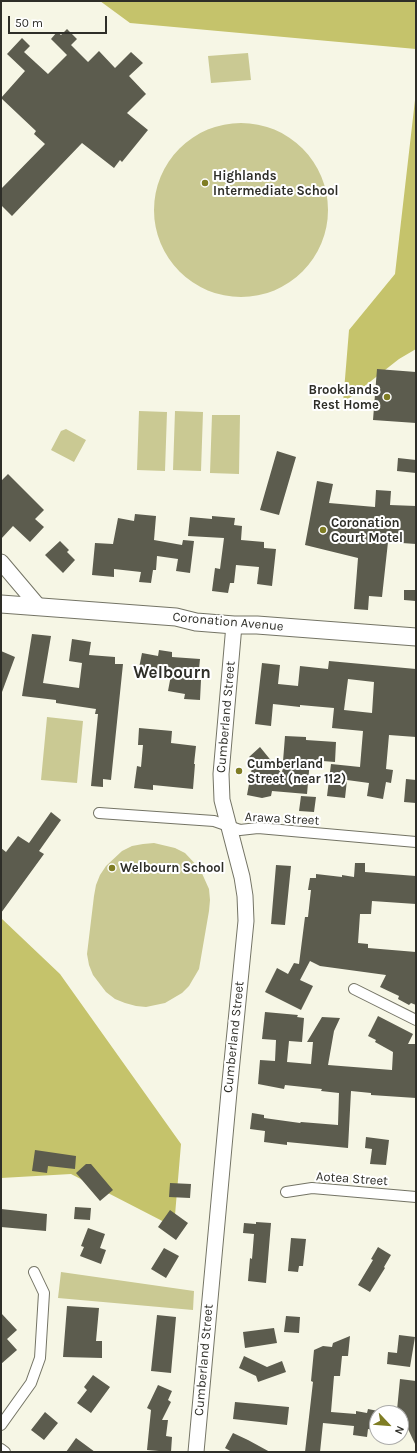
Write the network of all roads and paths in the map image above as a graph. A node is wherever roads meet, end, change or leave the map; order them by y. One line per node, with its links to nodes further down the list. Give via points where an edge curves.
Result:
1 (1, 562): 3 (main road)
2 (1, 604): 3 (highway, Coronation Avenue)
3 (39, 607): 4 (highway, Coronation Avenue)
4 (234, 625): 5 (highway, Coronation Avenue); 7 (main road, Cumberland Street, via 221,774 222,800)
5 (416, 637)
6 (100, 813): 7 (street, Arawa Street, via 214,820)
7 (228, 826): 8 (street, Arawa Street, via 240,830 258,828); 17 (main road, Cumberland Street, via 242,877 246,921)
8 (416, 842)
9 (354, 988): 10 (street)
10 (416, 1020)
11 (286, 1192): 12 (street, Aotea Street, via 312,1188)
12 (416, 1197)
13 (34, 1272): 14 (street, via 44,1293 40,1358 31,1384)
14 (1, 1424)
15 (1, 1449): 16 (street)
16 (5, 1452)
17 (196, 1452)

